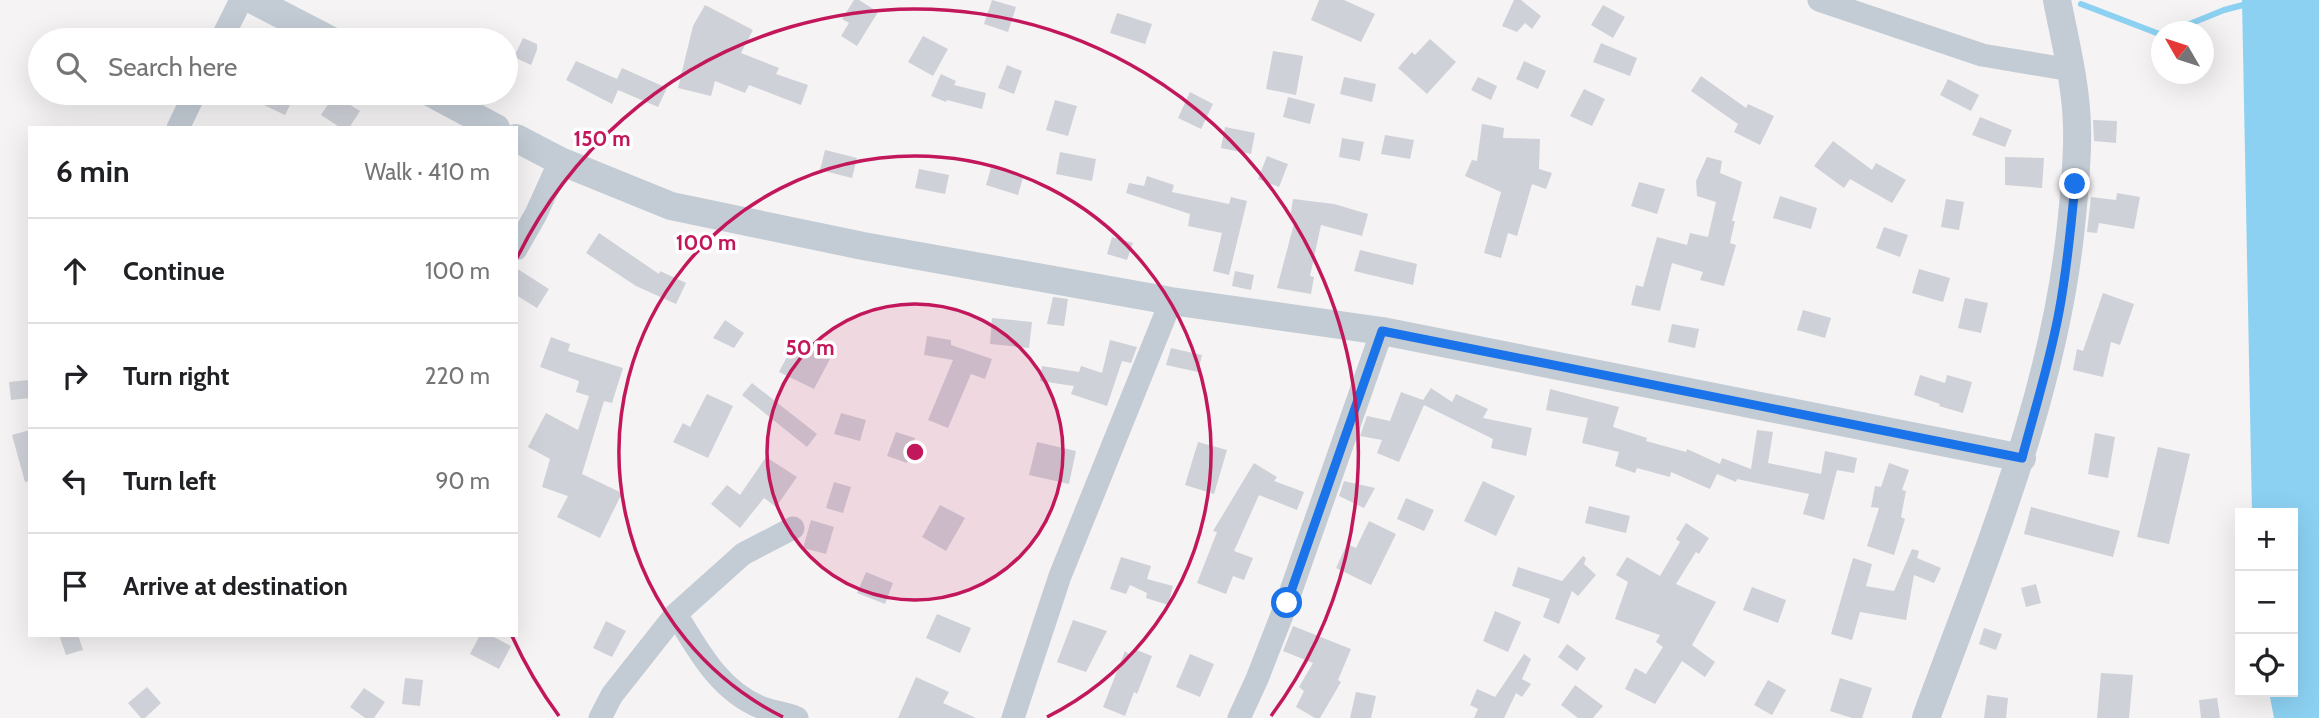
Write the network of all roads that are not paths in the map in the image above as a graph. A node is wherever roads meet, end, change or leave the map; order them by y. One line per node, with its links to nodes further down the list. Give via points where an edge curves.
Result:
1 (241, 0): 5 (street)
2 (253, 0): 6 (street)
3 (2057, 0): 7 (street)
4 (1827, 1): 7 (street, via 1982,55)
5 (227, 28)
6 (307, 28)
7 (2071, 70): 17 (street, via 2077,125 2069,252 2046,374)
8 (189, 105): 10 (street)
9 (453, 105): 11 (street)
10 (179, 126)
11 (492, 126)
12 (518, 139): 13 (street)
13 (560, 161): 14 (street); 15 (street, via 671,206)
14 (518, 245)
15 (1171, 301): 16 (street); 22 (street, via 1060,576)
16 (1382, 331): 17 (street); 23 (street, via 1287,603)
17 (2022, 458): 24 (street)
18 (793, 528): 19 (street, via 743,554)
19 (676, 614): 20 (street, via 612,695); 21 (street, via 705,662 728,687 759,707)
20 (600, 718)
21 (797, 718)
22 (1013, 718)
23 (1239, 718)
24 (1926, 718)

